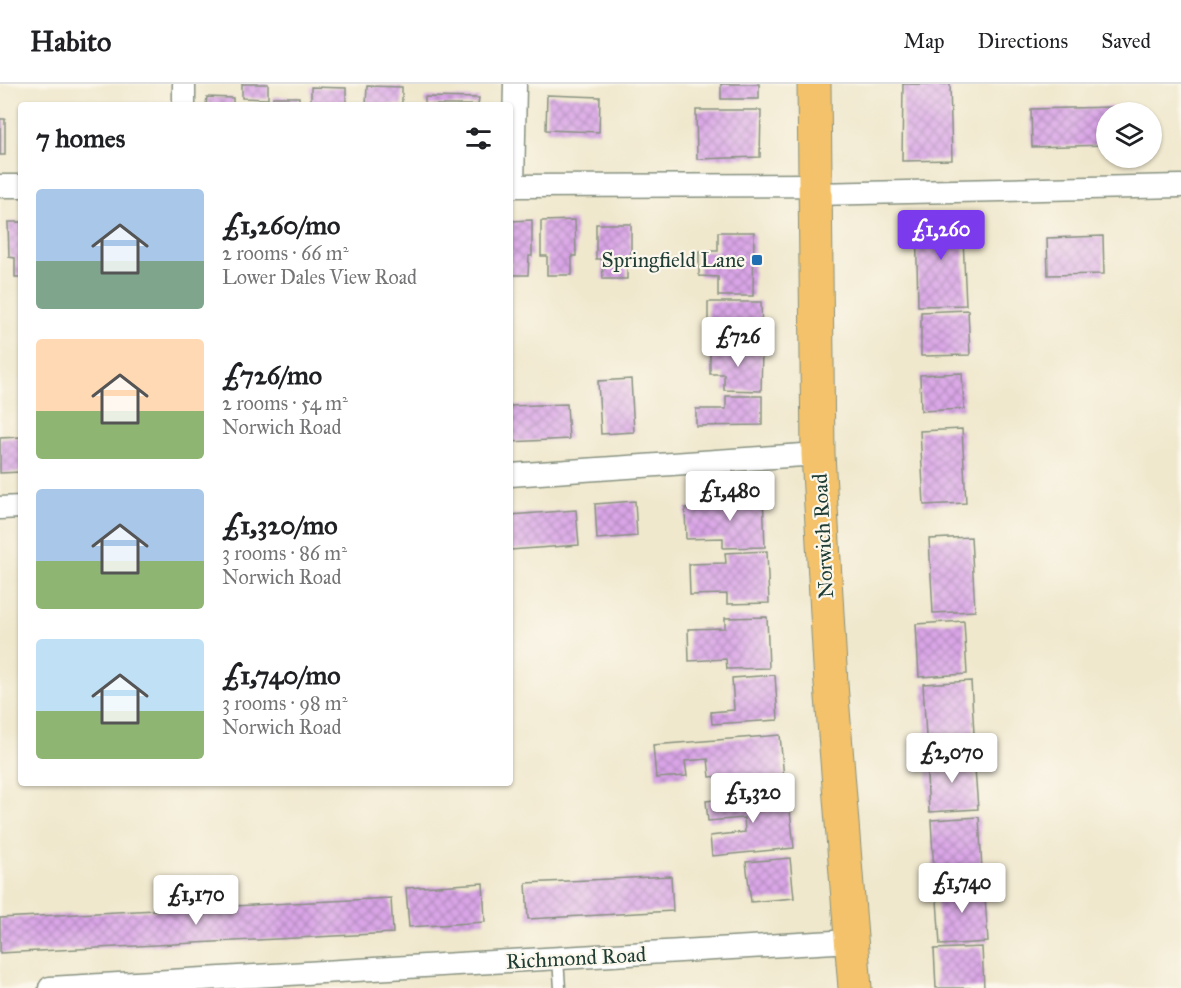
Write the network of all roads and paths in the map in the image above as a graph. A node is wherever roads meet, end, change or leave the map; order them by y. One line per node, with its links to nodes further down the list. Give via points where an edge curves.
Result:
1 (184, 84): 4 (street)
2 (514, 84): 5 (street)
3 (814, 84): 10 (main road, Norwich Road)
4 (184, 102)
5 (513, 118)
6 (0, 186): 7 (street)
7 (18, 186)
8 (513, 186): 10 (street)
9 (1181, 186): 10 (street)
10 (814, 189): 11 (main road, Norwich Road)
11 (818, 454): 12 (street); 15 (main road, Norwich Road)
12 (513, 475)
13 (18, 507): 14 (street)
14 (0, 508)
15 (851, 941): 16 (street, Richmond Road); 19 (main road, Norwich Road)
16 (558, 959): 17 (street, Richmond Road); 18 (lane)
17 (50, 988)
18 (560, 988)
19 (855, 988)

